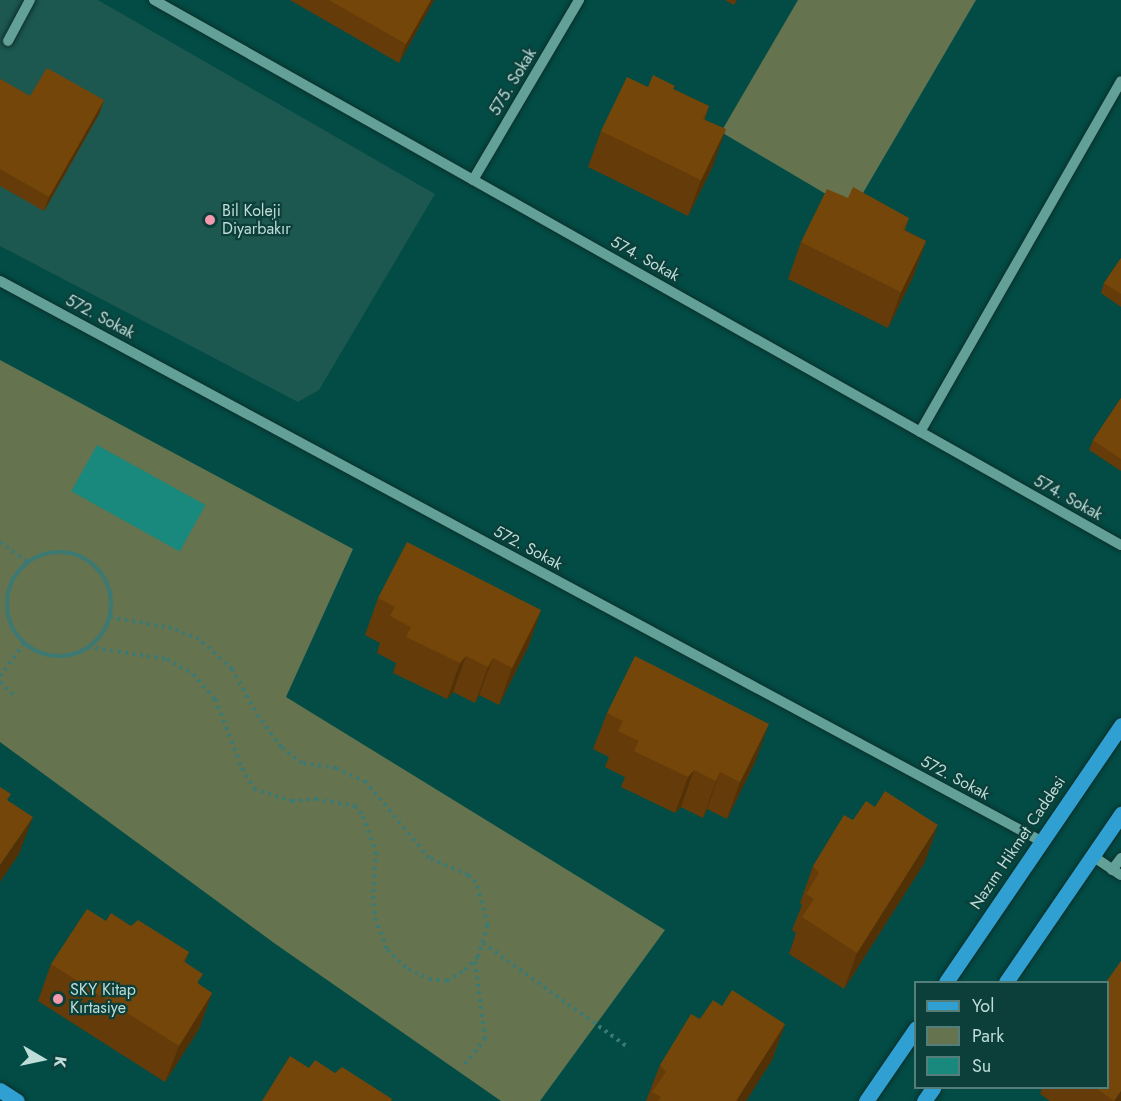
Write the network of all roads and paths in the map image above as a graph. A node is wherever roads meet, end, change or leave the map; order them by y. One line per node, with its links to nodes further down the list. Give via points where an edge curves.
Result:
1 (30, 0): 4 (street)
2 (154, 0): 6 (street, 574. Sokak)
3 (579, 0): 6 (street, 575. Sokak)
4 (8, 41)
5 (1121, 81): 8 (street)
6 (473, 180): 8 (street, 574. Sokak)
7 (0, 280): 20 (street, 572. Sokak)
8 (920, 432): 10 (street, 574. Sokak)
9 (0, 542): 11 (path)
10 (1121, 545)
11 (28, 562): 12 (path, via 43,554 60,552 77,555 92,564 110,592); 13 (path, via 8,590 7,607 10,624)
12 (109, 617): 14 (path, via 96,641); 24 (path, via 172,628 199,639 232,669 281,747 302,763 336,768 366,782 429,858 476,882 488,925)
13 (25, 643): 14 (path, via 49,656 66,656); 15 (path)
14 (88, 647): 25 (path, via 167,659 193,674 215,699 254,789 292,801 316,799 355,806 363,816 376,852 375,918 387,950 408,969 429,979 447,981)
15 (0, 676)
16 (0, 682): 17 (path)
17 (13, 694)
18 (1121, 725): 20 (main road, Nazım Hikmet Caddesi)
19 (1121, 814): 21 (main road)
20 (1041, 841): 26 (main road, Nazım Hikmet Caddesi)
21 (1094, 857): 23 (street); 27 (main road)
22 (1121, 858): 23 (street)
23 (1117, 873)
24 (483, 943): 25 (path); 29 (path)
25 (474, 960): 30 (path, via 485,1039)
26 (947, 981)
27 (1007, 981)
28 (914, 1029): 33 (main road)
29 (629, 1048)
30 (465, 1064)
31 (0, 1090): 32 (main road)
32 (17, 1101)
33 (866, 1101)

